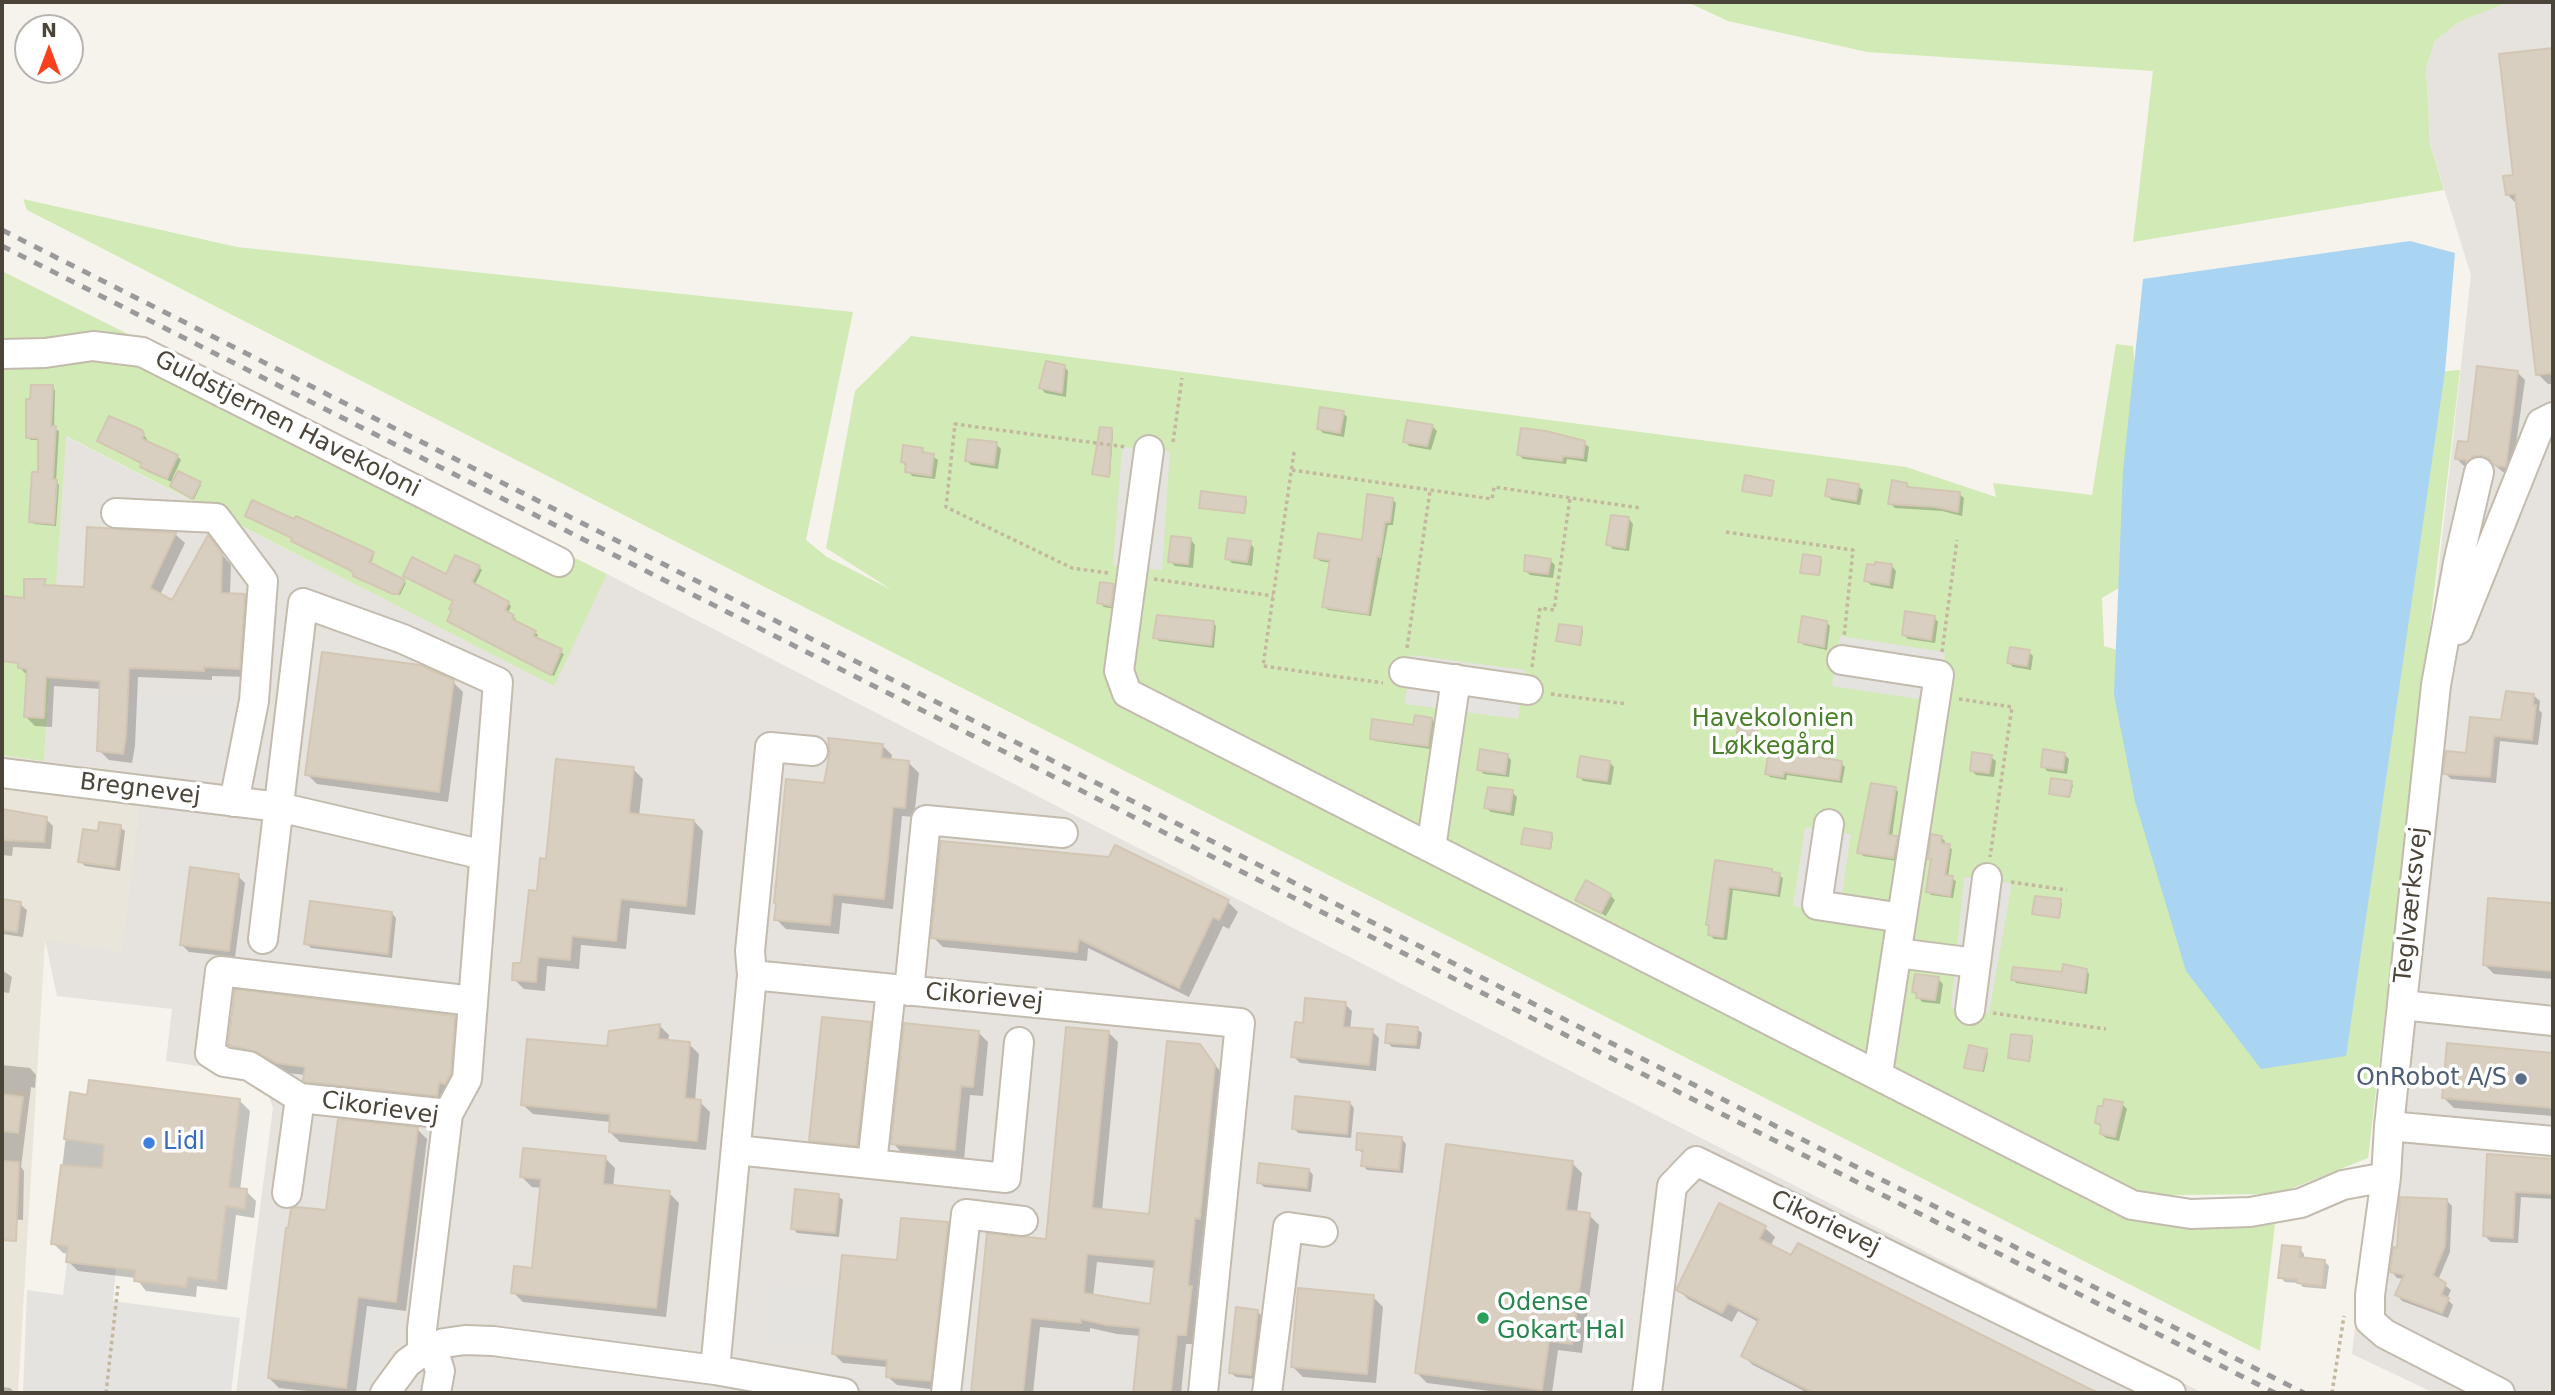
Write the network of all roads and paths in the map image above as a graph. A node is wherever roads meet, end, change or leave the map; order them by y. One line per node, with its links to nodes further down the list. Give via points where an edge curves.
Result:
1 (2, 354): 14 (street, Guldstjernen Havekoloni, via 93,346 142,352)
2 (1182, 378): 4 (path, via 1171,453)
3 (2553, 417): 21 (street, Teglværksvej, via 2541,423)
4 (1149, 450): 15 (street); 15 (path, via 955,424 946,507 1072,568)
5 (1294, 452): 6 (path)
6 (1292, 470): 8 (path); 16 (path)
7 (2479, 472): 21 (street, Teglværksvej)
8 (1430, 491): 9 (path, via 1492,499 1493,487); 18 (path)
9 (1570, 498): 10 (path); 22 (path, via 1554,610 1540,608)
10 (1640, 508)
11 (116, 513): 26 (street, via 216,518 263,581 254,701)
12 (1726, 532): 17 (path, via 1853,550)
13 (1957, 540): 20 (path)
14 (559, 562)
15 (1131, 576): 16 (path); 30 (street, via 1119,671 1128,693)
16 (1273, 596): 18 (path, via 1263,666 1401,686)
17 (1842, 660): 20 (street)
18 (1404, 672): 19 (street)
19 (1456, 679): 22 (street); 30 (street)
20 (1937, 685): 32 (path, via 2012,707); 34 (street)
21 (2436, 685): 41 (street, Teglværksvej)
22 (1528, 690): 23 (path)
23 (1627, 704)
24 (814, 751): 38 (street, via 770,747 750,951)
25 (2, 773): 26 (street, Bregnevej)
26 (234, 802): 27 (street, Bregnevej)
27 (279, 807): 31 (street, Bregnevej); 31 (street, via 303,603 403,639 498,682); 35 (street)
28 (1829, 824): 34 (street, via 1817,905)
29 (1063, 833): 39 (street, via 926,820)
30 (1431, 848): 46 (street)
31 (484, 855): 40 (street)
32 (1987, 878): 33 (path); 37 (street)
33 (2067, 890)
34 (1902, 918): 36 (street)
35 (263, 939)
36 (1896, 953): 37 (street); 46 (street)
37 (1976, 963): 42 (street)
38 (752, 975): 39 (street, Cikorievej); 53 (street)
39 (900, 990): 54 (street); 67 (street, Cikorievej, via 1240,1023)
40 (473, 1001): 49 (street, via 220,971 210,1053 224,1062 249,1066); 50 (street, via 467,1079)
41 (2402, 1005): 43 (street); 51 (street, Teglværksvej)
42 (1970, 1010): 44 (path)
43 (2553, 1021)
44 (2106, 1029)
45 (1019, 1042): 54 (street, via 1006,1178)
46 (1878, 1074): 55 (street, via 2132,1205 2191,1214 2250,1212 2301,1203 2343,1185)
47 (2, 1091): 48 (path)
48 (28, 1095)
49 (300, 1098): 50 (street, Cikorievej); 56 (street, Cikorievej)
50 (448, 1114): 60 (street, Cikorievej, via 422,1329)
51 (2389, 1126): 52 (street); 55 (street, Teglværksvej)
52 (2553, 1141)
53 (736, 1150): 54 (street); 61 (street)
54 (872, 1164)
55 (2386, 1177): 71 (street, Teglværksvej, via 2370,1321 2385,1334)
56 (287, 1193)
57 (1023, 1221): 66 (street, via 966,1214)
58 (1323, 1232): 68 (street, via 1288,1227)
59 (118, 1286): 62 (path)
60 (428, 1350): 61 (street, via 465,1340 493,1341); 63 (street, via 407,1363); 64 (street, Cikorievej, via 440,1371)
61 (727, 1379): 65 (street)
62 (106, 1393)
63 (385, 1393)
64 (436, 1393)
65 (844, 1393)
66 (946, 1393)
67 (1203, 1393)
68 (1267, 1393)
69 (1654, 1393): 70 (street, Cikorievej, via 1672,1186 1696,1161)
70 (2171, 1393)
71 (2500, 1393)

